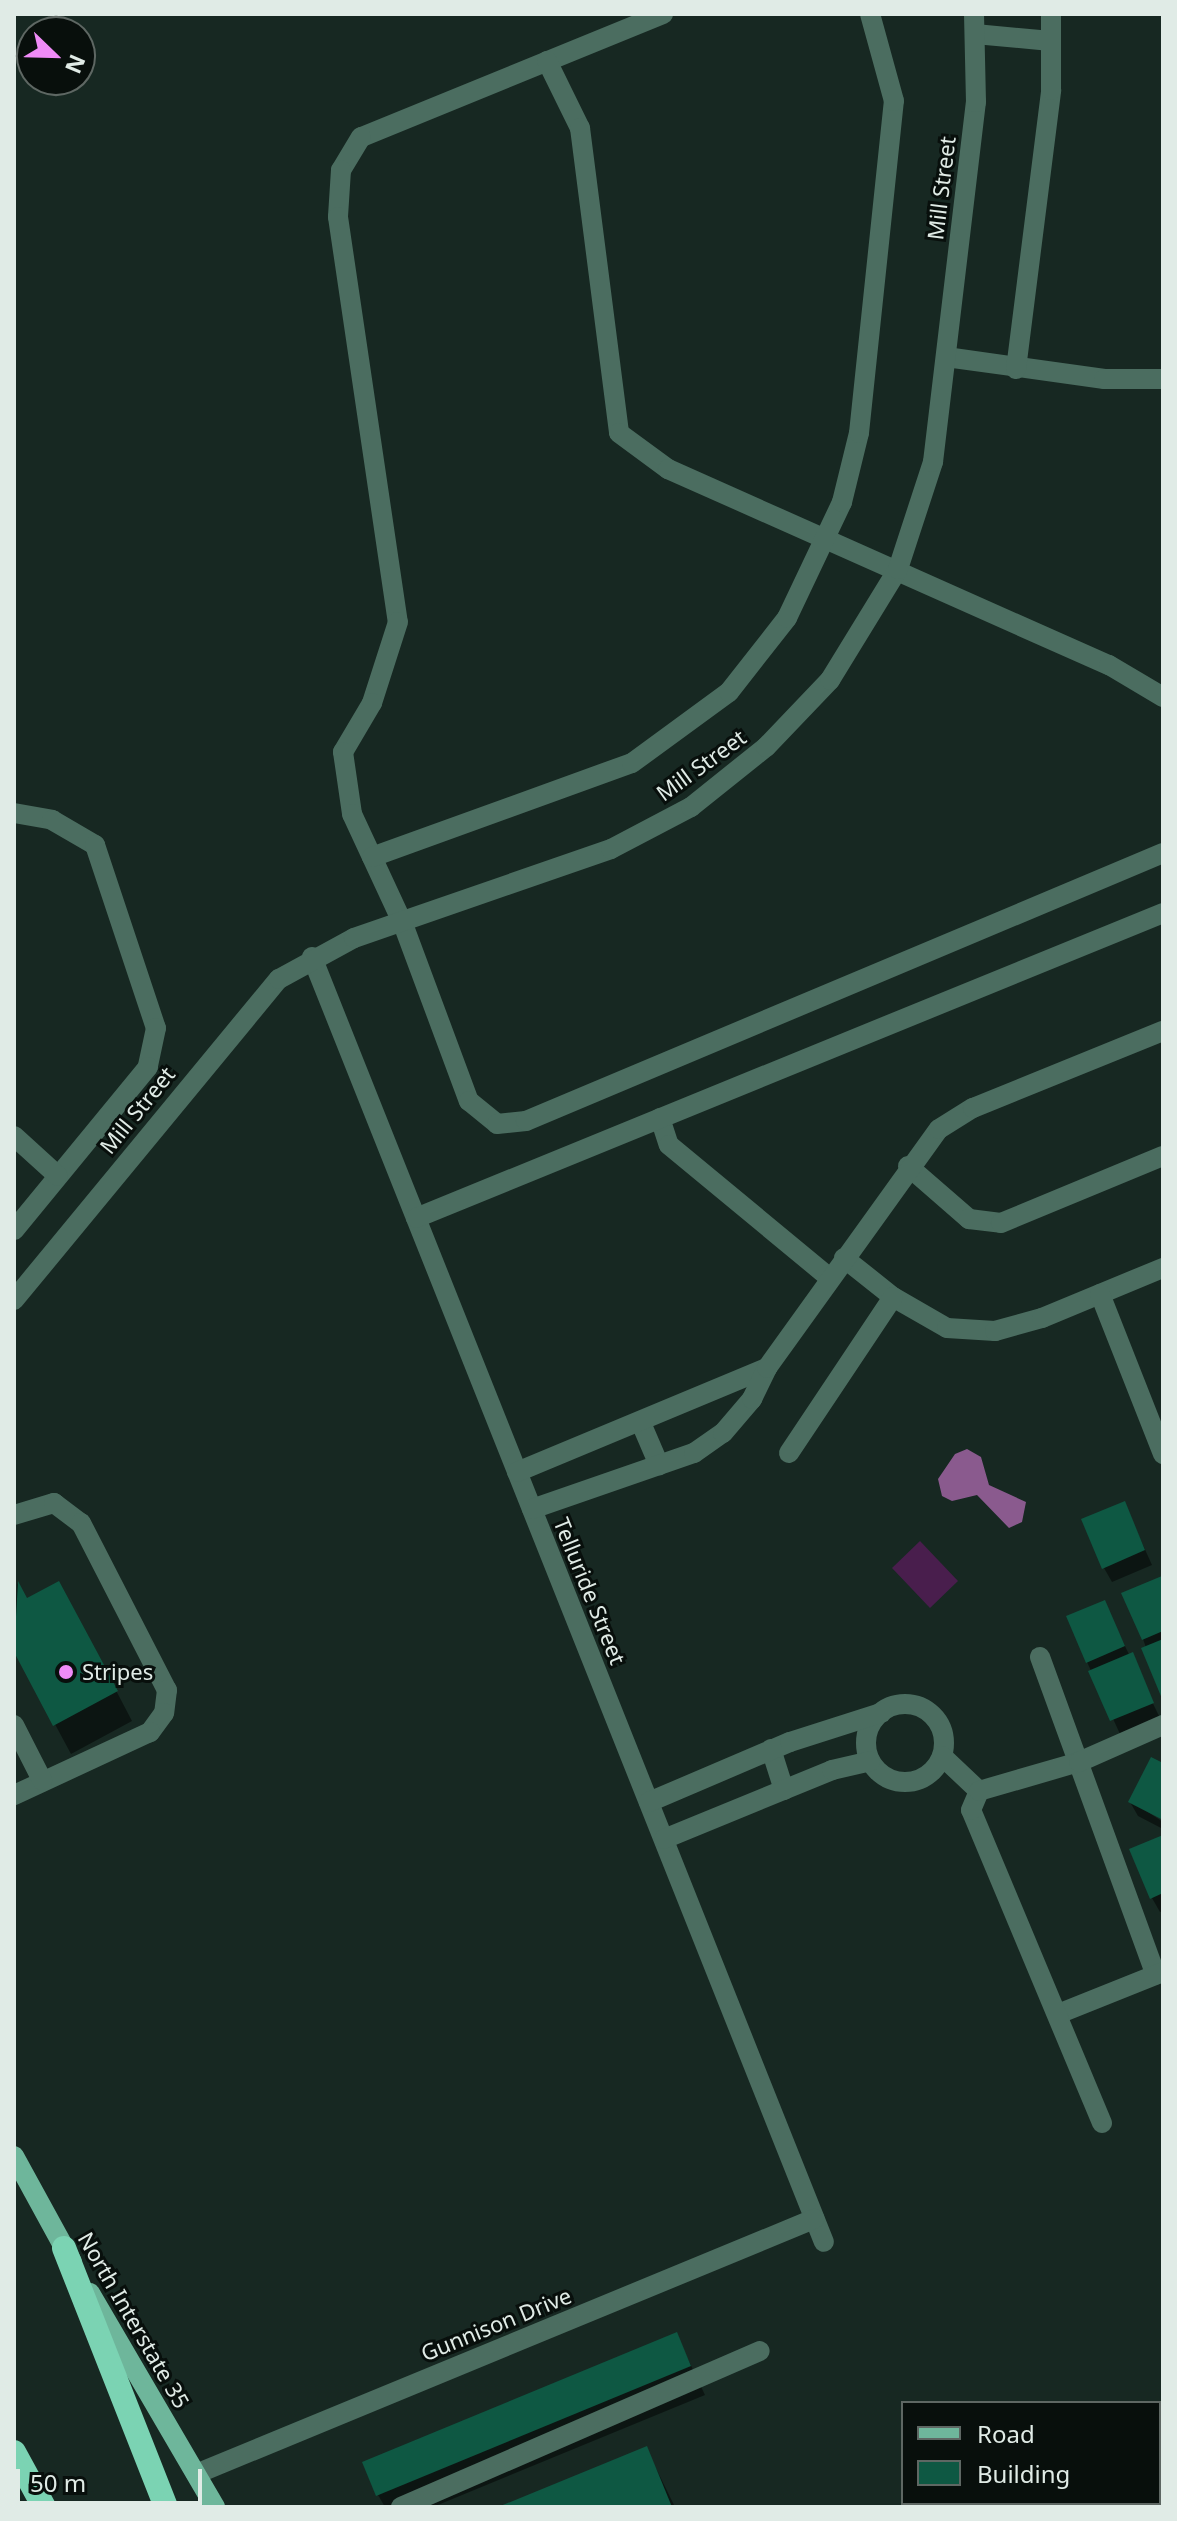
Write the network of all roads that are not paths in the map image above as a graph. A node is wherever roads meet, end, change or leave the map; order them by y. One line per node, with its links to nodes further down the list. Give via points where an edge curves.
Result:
1 (663, 14): 6 (street)
2 (870, 14): 10 (street, via 894,101 859,433)
3 (1051, 14): 5 (street)
4 (974, 24): 5 (street); 7 (street, Mill Street, via 976,102)
5 (1051, 41): 8 (street, via 1051,90)
6 (547, 61): 10 (street, via 580,128 619,433 668,469); 15 (street, via 361,137 341,170 338,217 398,622 372,703 343,752 352,814)
7 (946, 357): 8 (street); 11 (street, Mill Street, via 933,462)
8 (1016, 369): 9 (street)
9 (1163, 379)
10 (827, 538): 11 (street); 15 (street, via 787,618 729,692 632,763)
11 (898, 569): 12 (street, via 1140,679); 17 (street, Mill Street, via 830,680 766,747 691,807 611,849)
12 (1163, 697)
13 (14, 813): 24 (street, via 52,820 95,845 156,1028 148,1067)
14 (1163, 853): 17 (street, via 515,1125 485,1119 469,1101)
15 (372, 857): 17 (street)
16 (1163, 913): 20 (street)
17 (403, 924): 18 (street, Mill Street)
18 (312, 957): 25 (street, Telluride Street); 32 (street, Mill Street, via 279,979 245,1014)
19 (1163, 1031): 23 (street, via 973,1108 939,1129)
20 (660, 1118): 25 (street); 29 (street, via 669,1145)
21 (14, 1136): 24 (street)
22 (1163, 1156): 23 (street, via 1001,1223 969,1219)
23 (908, 1166): 27 (street)
24 (58, 1176): 26 (street)
25 (416, 1218): 38 (street, Telluride Street)
26 (14, 1230)
27 (844, 1258): 29 (street); 31 (street)
28 (1163, 1268): 30 (street)
29 (830, 1278): 33 (street)
30 (1100, 1294): 31 (street, via 995,1331 947,1328); 36 (street)
31 (893, 1297): 35 (street)
32 (14, 1300)
33 (767, 1368): 34 (street); 37 (street, via 752,1399 723,1433 694,1453)
34 (641, 1423): 37 (street); 38 (street)
35 (789, 1453)
36 (1163, 1454)
37 (659, 1465): 39 (street)
38 (517, 1472): 39 (street, Telluride Street)
39 (532, 1509): 53 (street, Telluride Street)
40 (14, 1515): 49 (street, via 54,1503 81,1523 167,1690 164,1713 150,1732)
41 (1040, 1657): 48 (street)
42 (881, 1713): 45 (street); 46 (street, via 893,1706 921,1708 941,1728); 47 (street, via 867,1735)
43 (14, 1725): 49 (street)
44 (1163, 1725): 48 (street)
45 (771, 1749): 50 (street); 53 (street)
46 (942, 1756): 47 (street, via 934,1769 908,1783 879,1773); 51 (street)
47 (870, 1761): 50 (street)
48 (1079, 1762): 51 (street); 55 (street)
49 (42, 1780): 52 (street)
50 (784, 1790): 54 (street)
51 (979, 1791): 56 (street, via 971,1810)
52 (14, 1795)
53 (649, 1802): 54 (street, Telluride Street)
54 (664, 1839): 59 (street, Telluride Street)
55 (1159, 1973): 56 (street)
56 (1058, 2014): 57 (street)
57 (1102, 2123)
58 (14, 2156): 61 (main road, North Interstate 35)
59 (814, 2219): 60 (street, Telluride Street); 64 (street, Gunnison Drive)
60 (824, 2242)
61 (64, 2248): 64 (main road, North Interstate 35); 66 (highway)
62 (759, 2351): 68 (street)
63 (14, 2452): 65 (highway)
64 (196, 2474): 67 (main road, North Interstate 35)
65 (44, 2507)
66 (166, 2507)
67 (215, 2507)
68 (401, 2507)

